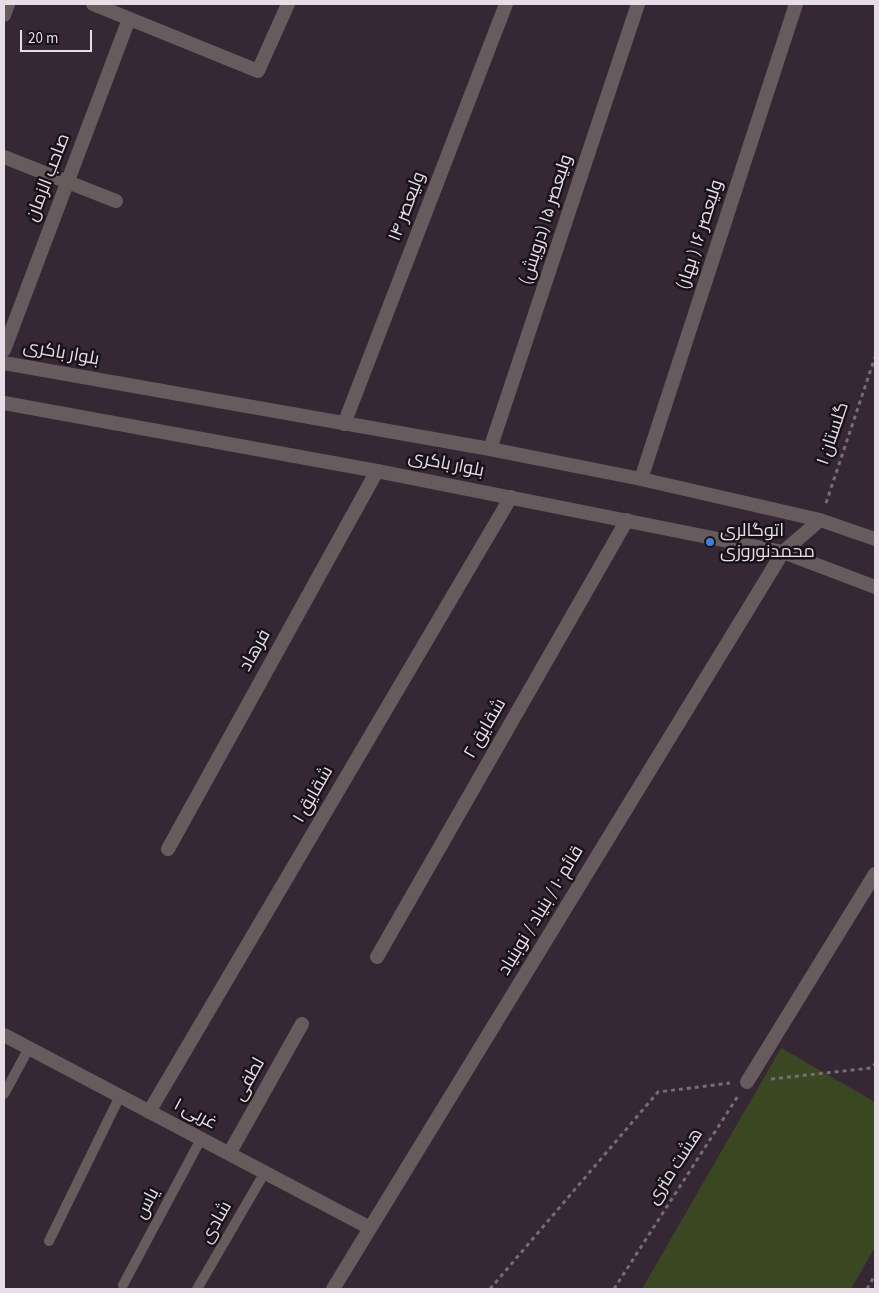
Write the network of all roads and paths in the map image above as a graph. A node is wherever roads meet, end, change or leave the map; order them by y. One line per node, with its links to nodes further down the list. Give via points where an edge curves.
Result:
1 (8, 4): 7 (street)
2 (93, 4): 8 (street)
3 (288, 4): 8 (street, via 258,71)
4 (506, 4): 16 (street, ولیعصر ۱۴)
5 (638, 4): 17 (street, ولیعصر ۱۵ (درویش))
6 (796, 4): 19 (street, ولیعصر ۱۶ ( بهار))
7 (4, 15)
8 (129, 19): 10 (street, صاحب الزمان)
9 (4, 157): 10 (street)
10 (68, 181): 11 (street); 12 (street, صاحب الزمان)
11 (116, 201)
12 (4, 350)
13 (875, 357): 22 (path, گلستان ۱)
14 (4, 363): 16 (street, بلوار باکری)
15 (4, 403): 18 (street, بلوار باکری)
16 (344, 424): 17 (street, بلوار باکری)
17 (490, 449): 19 (street, بلوار باکری)
18 (377, 471): 20 (street, بلوار باکری); 26 (street, فرهاد)
19 (641, 479): 22 (street, بلوار باکری)
20 (511, 497): 21 (street, بلوار باکری); 36 (street, شقایق ۱)
21 (627, 520): 24 (street, بلوار باکری); 28 (street, شقایق ۲)
22 (820, 520): 23 (street, بلوار باکری); 24 (street, قائم ۱۰ / بنیاد / نوبنیاد)
23 (875, 539)
24 (783, 552): 25 (street, بلوار باکری); 40 (street, قائم ۱۰ / بنیاد / نوبنیاد)
25 (875, 587)
26 (168, 849)
27 (875, 874): 33 (street)
28 (377, 957)
29 (302, 1024): 38 (street, لطفی)
30 (4, 1035): 31 (street, ۱ غربی)
31 (29, 1048): 34 (lane); 35 (street, ۱ غربی)
32 (875, 1064): 33 (path, via 871,1068)
33 (747, 1082): 46 (path, via 658,1092); 47 (path, هشت متری)
34 (4, 1094)
35 (120, 1096): 36 (street, ۱ غربی); 41 (lane)
36 (149, 1112): 37 (street, ۱ غربی)
37 (201, 1138): 38 (street, ۱ غربی); 43 (lane, یاس)
38 (229, 1154): 39 (street, ۱ غربی)
39 (265, 1172): 40 (street, ۱ غربی); 44 (lane, شادی)
40 (370, 1228): 45 (street, قائم ۱۰ / بنیاد / نوبنیاد)
41 (49, 1241)
42 (875, 1275): 48 (path)
43 (123, 1285)
44 (197, 1289)
45 (333, 1289)
46 (490, 1289)
47 (614, 1289)
48 (866, 1289)

